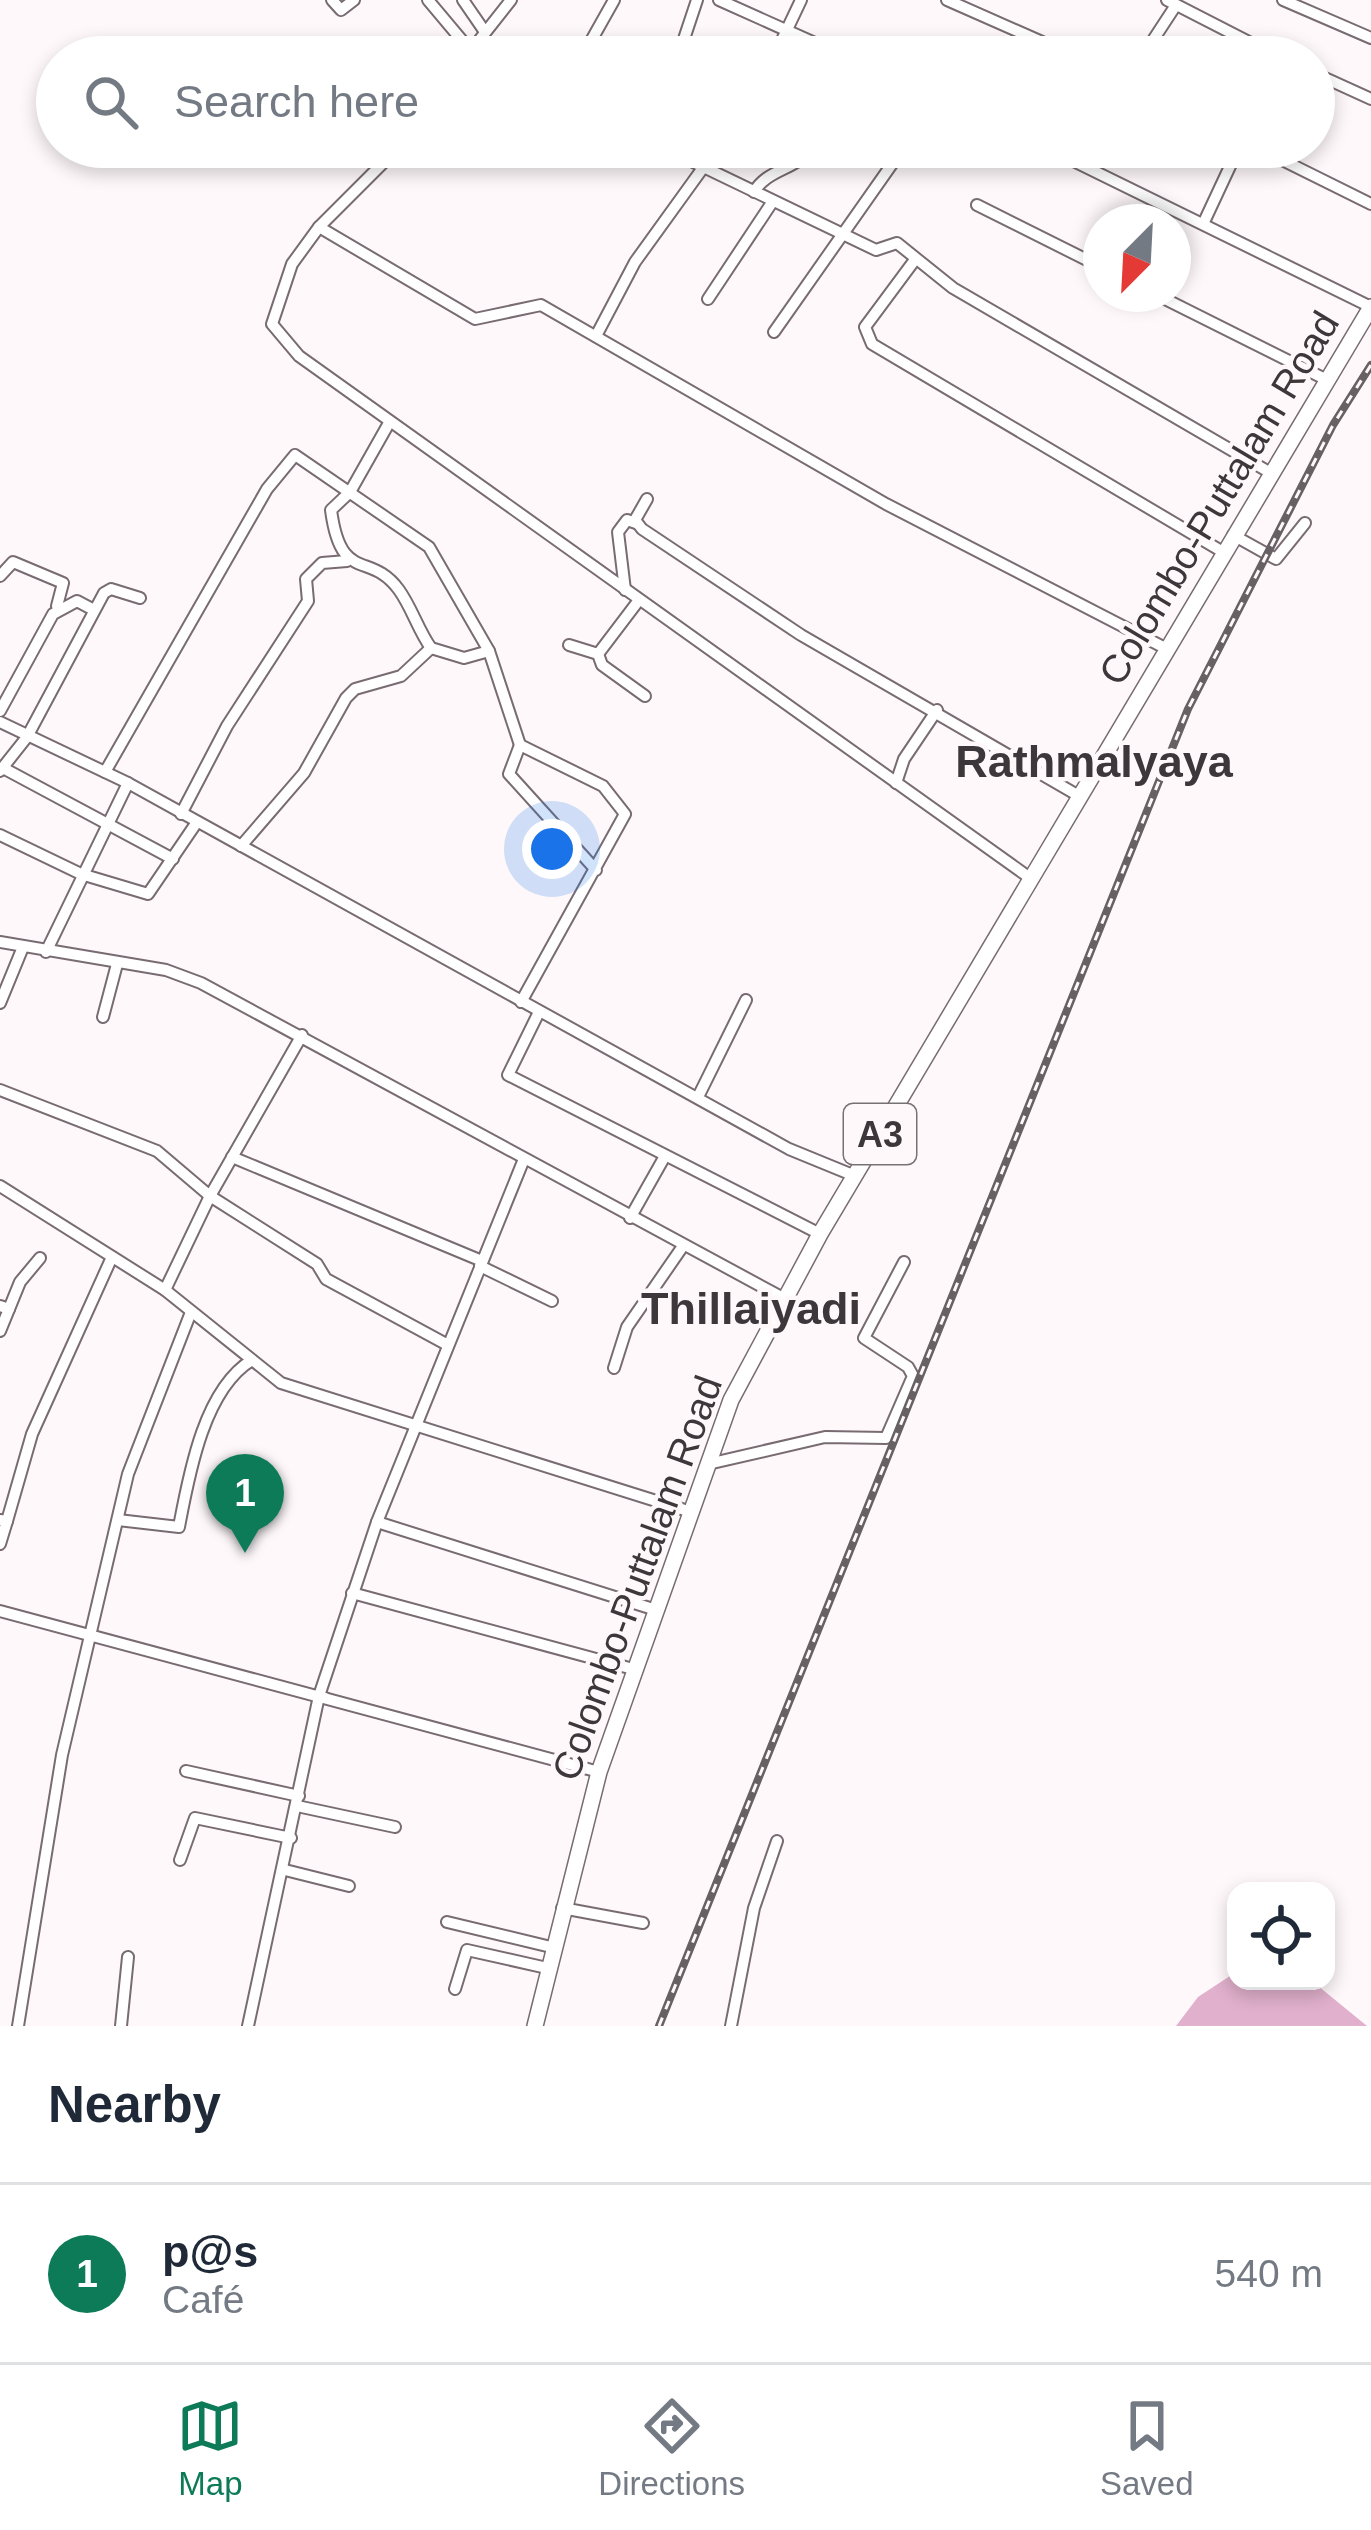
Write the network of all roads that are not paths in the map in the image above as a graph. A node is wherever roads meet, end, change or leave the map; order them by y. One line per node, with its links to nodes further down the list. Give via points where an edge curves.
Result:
1 (332, 0): 2 (street, via 341,10)
2 (354, 0)
3 (428, 0): 15 (street)
4 (463, 0): 14 (street)
5 (511, 0): 14 (street)
6 (614, 0): 17 (street)
7 (697, 0): 18 (street)
8 (718, 0): 13 (street)
9 (801, 0): 13 (street)
10 (947, 0): 21 (street)
11 (1283, 0): 24 (street)
12 (1172, 3): 22 (street); 23 (street)
13 (788, 31): 19 (street); 20 (street)
14 (485, 32): 16 (street)
15 (455, 36)
16 (482, 36)
17 (594, 36)
18 (686, 36)
19 (785, 36)
20 (799, 36)
21 (1028, 36)
22 (1154, 36)
23 (1234, 36)
24 (1371, 38)
25 (1335, 83): 26 (street)
26 (1371, 99)
27 (378, 168): 40 (street)
28 (703, 168): 48 (street, via 635,262)
29 (706, 168): 35 (street)
30 (792, 168): 35 (street, via 761,180)
31 (888, 168): 41 (street)
32 (1090, 168): 39 (street)
33 (1229, 168): 39 (street)
34 (1298, 168): 37 (street)
35 (754, 192): 36 (street)
36 (772, 201): 41 (street); 44 (street)
37 (1371, 204)
38 (977, 205): 42 (street)
39 (1204, 222): 45 (street)
40 (319, 227): 48 (street, via 475,319 541,305); 50 (street, via 292,264 272,324 299,356)
41 (838, 236): 43 (street, via 876,250 892,241); 47 (street)
42 (1083, 258)
43 (914, 261): 51 (street); 57 (street, via 866,327 872,344)
44 (707, 299)
45 (1371, 307): 49 (highway, Colombo-Puttalam Road / A3)
46 (1191, 312): 49 (street)
47 (774, 332)
48 (596, 337): 67 (street, via 886,504)
49 (1325, 379): 51 (highway, Colombo-Puttalam Road / A3)
50 (389, 423): 52 (street); 60 (street)
51 (1269, 472): 56 (highway, Colombo-Puttalam Road / A3)
52 (350, 492): 58 (street, via 331,510); 68 (street, via 429,547); 77 (street, via 295,455 179,635)
53 (646, 499): 54 (street)
54 (636, 523): 60 (street, via 627,520 618,532); 71 (street, via 800,635)
55 (1305, 523): 56 (street, via 1276,559)
56 (1233, 535): 57 (highway, Colombo-Puttalam Road / A3)
57 (1223, 552): 67 (highway, Colombo-Puttalam Road / A3)
58 (347, 560): 66 (street, via 390,579); 81 (street, via 322,563 306,579 308,601 227,725)
59 (0, 577): 64 (street, via 13,562 63,584)
60 (625, 590): 62 (street)
61 (140, 598): 63 (street, via 111,590)
62 (639, 600): 69 (street); 79 (street)
63 (94, 610): 64 (street, via 76,601); 74 (street)
64 (53, 614): 72 (street)
65 (568, 645): 69 (street)
66 (431, 648): 68 (street, via 464,658); 85 (street, via 401,676 346,698 304,772)
67 (1167, 650): 80 (highway, Colombo-Puttalam Road / A3)
68 (489, 651): 75 (street)
69 (598, 654): 70 (street)
70 (645, 696)
71 (937, 710): 79 (street); 80 (street)
72 (0, 711)
73 (0, 722): 74 (street)
74 (27, 737): 76 (street); 77 (street)
75 (520, 745): 87 (street, via 509,774); 87 (street, via 603,786 625,814)
76 (1, 770): 83 (street)
77 (105, 772): 78 (street)
78 (128, 783): 81 (street); 83 (street)
79 (896, 783): 89 (street)
80 (1079, 796): 89 (highway, Colombo-Puttalam Road / A3)
81 (181, 814): 82 (street)
82 (197, 822): 85 (street); 86 (street)
83 (107, 826): 86 (street); 88 (street)
84 (0, 835): 88 (street)
85 (241, 846): 95 (street)
86 (173, 859): 88 (street, via 148,894)
87 (596, 869): 95 (street)
88 (81, 874): 92 (street)
89 (1030, 878): 105 (highway, Colombo-Puttalam Road / A3)
90 (0, 942): 91 (street)
91 (23, 947): 92 (street); 96 (street)
92 (46, 952): 93 (street)
93 (117, 964): 98 (street); 99 (street, via 201,983)
94 (746, 1000): 101 (street)
95 (521, 1002): 97 (street)
96 (0, 1003)
97 (539, 1012): 101 (street); 102 (street, via 508,1075)
98 (103, 1017)
99 (302, 1035): 103 (street); 104 (street)
100 (0, 1090): 107 (street, via 157,1151)
101 (698, 1097): 105 (street)
102 (665, 1156): 108 (street); 109 (street)
103 (232, 1157): 107 (street); 114 (street)
104 (524, 1159): 108 (street); 114 (street)
105 (855, 1176): 109 (highway, Colombo-Puttalam Road / A3)
106 (0, 1186): 111 (street)
107 (210, 1196): 115 (street); 121 (street, via 316,1264 326,1279)
108 (630, 1218): 110 (street)
109 (820, 1234): 116 (highway, Colombo-Puttalam Road / A3)
110 (682, 1246): 116 (street); 123 (street, via 627,1327)
111 (112, 1257): 115 (street); 127 (street, via 32,1434)
112 (40, 1258): 118 (street)
113 (904, 1262): 125 (street, via 864,1338 913,1376 886,1438 824,1437)
114 (481, 1263): 117 (street); 121 (street)
115 (165, 1290): 119 (street)
116 (783, 1298): 125 (highway, Colombo-Puttalam Road / A3)
117 (552, 1301)
118 (4, 1307): 120 (street)
119 (190, 1312): 122 (street); 128 (street, via 140,1433)
120 (0, 1331)
121 (446, 1344): 124 (street)
122 (252, 1360): 124 (street, via 281,1383); 128 (street, via 235,1370 202,1437 179,1527)
123 (614, 1368)
124 (416, 1424): 126 (street); 129 (street)
125 (708, 1464): 126 (highway, Colombo-Puttalam Road / A3)
126 (688, 1510): 132 (highway, Colombo-Puttalam Road / A3)
127 (4, 1520): 130 (street)
128 (118, 1520): 134 (street)
129 (377, 1522): 131 (street); 132 (street)
130 (0, 1544)
131 (352, 1593): 135 (street); 136 (street)
132 (653, 1609): 135 (highway, Colombo-Puttalam Road / A3)
133 (0, 1611): 134 (street)
134 (92, 1635): 136 (street); 154 (street, via 62,1755)
135 (633, 1669): 139 (highway, Colombo-Puttalam Road / A3)
136 (319, 1696): 137 (street); 139 (street); 140 (street)
137 (466, 1737)
138 (186, 1771): 140 (street)
139 (598, 1772): 147 (highway, Colombo-Puttalam Road / A3)
140 (298, 1801): 141 (street); 142 (street)
141 (395, 1827)
142 (291, 1838): 144 (street, via 195,1818); 145 (street)
143 (777, 1841): 158 (street)
144 (180, 1860)
145 (285, 1870): 146 (street); 156 (street)
146 (349, 1886)
147 (562, 1908): 149 (street); 150 (highway, Colombo-Puttalam Road / A3)
148 (447, 1922): 150 (street)
149 (643, 1923)
150 (551, 1947): 152 (highway, Colombo-Puttalam Road / A3)
151 (128, 1957): 155 (street)
152 (547, 1968): 153 (street, via 467,1950); 157 (highway, Colombo-Puttalam Road / A3)
153 (455, 1989)
154 (18, 2026)
155 (121, 2026)
156 (248, 2026)
157 (535, 2026)
158 (730, 2026)

